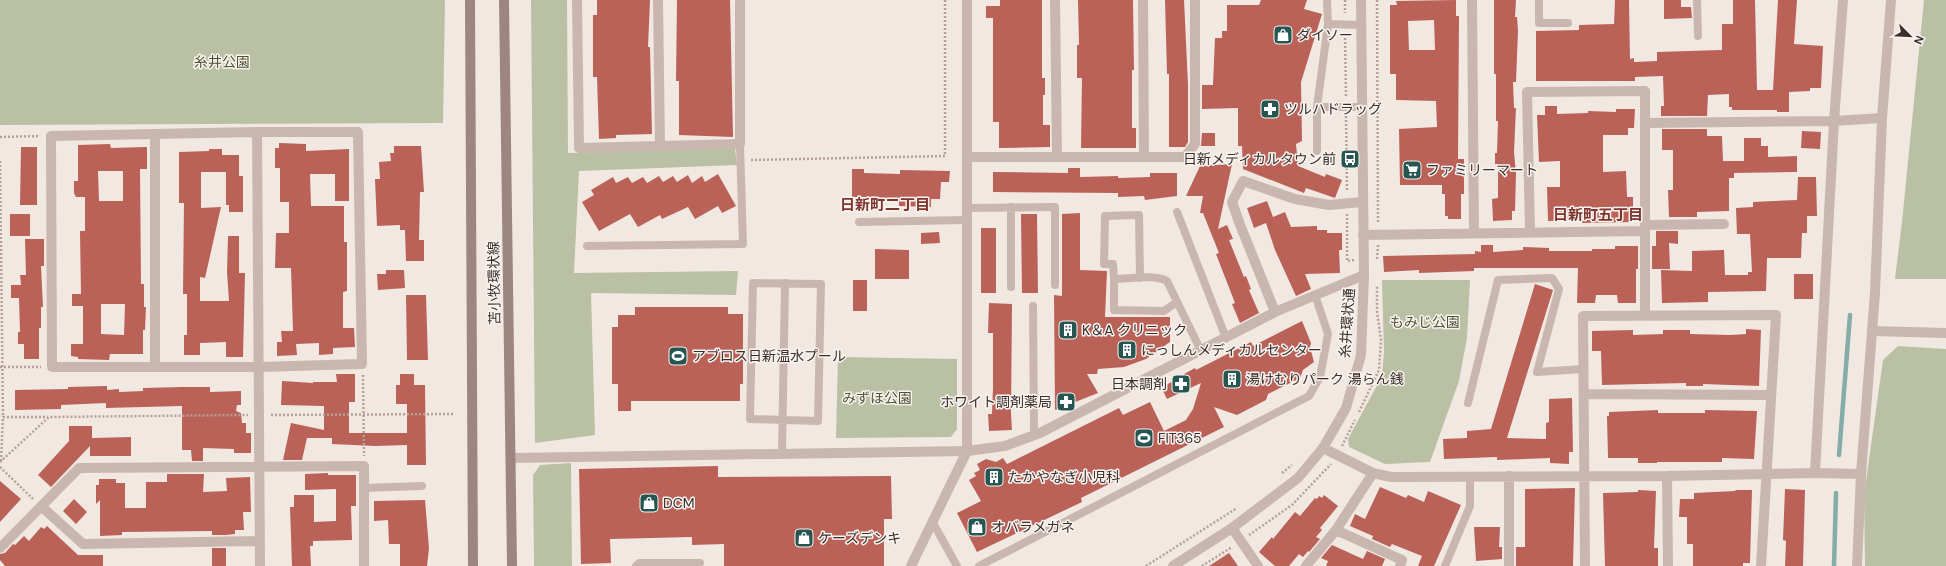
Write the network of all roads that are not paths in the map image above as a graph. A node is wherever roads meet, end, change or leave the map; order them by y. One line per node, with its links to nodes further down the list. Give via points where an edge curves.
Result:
1 (470, 0): 93 (main road, 苫小牧環状線)
2 (504, 0): 72 (main road, 苫小牧環状線)
3 (578, 0): 29 (street, via 579,148)
4 (658, 0): 29 (street)
5 (740, 0): 28 (street)
6 (967, 0): 33 (street)
7 (1055, 0): 31 (street)
8 (1143, 0): 32 (street)
9 (1196, 0): 32 (street, via 1195,144 1185,157)
10 (1327, 0): 18 (lane)
11 (1361, 0): 19 (street, 糸井環状通)
12 (1472, 0): 43 (street)
13 (1539, 0): 17 (lane, via 1539,23)
14 (1697, 0): 20 (lane)
15 (1843, 0): 24 (street)
16 (1891, 0): 23 (street)
17 (1568, 23)
18 (1328, 24): 19 (lane); 21 (lane)
19 (1361, 25): 22 (street, 糸井環状通)
20 (1698, 36)
21 (1317, 107): 22 (lane); 30 (lane)
22 (1362, 107): 34 (street, 糸井環状通)
23 (1882, 118): 24 (street); 57 (street)
24 (1834, 121): 25 (street); 75 (street)
25 (1645, 123): 41 (street); 42 (street, via 1645,91 1527,92)
26 (257, 132): 27 (street); 62 (street); 62 (street, via 358,132 362,364)
27 (155, 135): 61 (street); 61 (street, via 51,136 52,367)
28 (740, 144): 29 (street); 45 (lane, via 743,244)
29 (660, 146)
30 (1317, 151)
31 (1057, 157): 32 (street); 33 (street)
32 (1144, 157)
33 (968, 158): 35 (street)
34 (1362, 202): 44 (street, 糸井環状通); 55 (street, via 1322,204 1295,199 1243,181 1232,202)
35 (967, 208): 36 (lane); 38 (street)
36 (1011, 208): 50 (lane, via 1055,207); 51 (lane)
37 (1177, 212): 59 (lane)
38 (967, 220): 39 (lane); 70 (street)
39 (859, 222)
40 (1724, 224): 41 (street)
41 (1645, 228): 42 (street); 56 (street)
42 (1530, 232): 43 (street)
43 (1474, 233): 44 (street)
44 (1363, 235): 46 (street, 糸井環状通)
45 (587, 246)
46 (1364, 275): 52 (street); 69 (street, 糸井環状通, via 1361,355 1346,408)
47 (1140, 278): 48 (lane); 48 (lane, via 1139,215 1105,216 1104,264 1113,264); 53 (lane, via 1160,277 1167,281)
48 (1114, 279): 53 (lane, via 1114,310 1164,311)
49 (785, 283): 67 (lane); 67 (lane, via 752,283 750,420); 67 (lane, via 821,284 818,420)
50 (1055, 285)
51 (1011, 287)
52 (1315, 296): 55 (street); 98 (lane, via 1328,334 1320,377 1310,396)
53 (1177, 302): 60 (lane)
54 (1033, 306): 68 (lane)
55 (1276, 312): 59 (street)
56 (1645, 315): 63 (street, via 1583,316); 65 (street, via 1776,315)
57 (1872, 331): 58 (street); 77 (street)
58 (1946, 333)
59 (1226, 338): 60 (street)
60 (1201, 351): 68 (street)
61 (155, 367): 62 (street)
62 (259, 367): 73 (street)
63 (1583, 369): 64 (street); 66 (lane, via 1537,372 1559,288 1552,278 1498,280)
64 (1584, 394): 65 (street); 80 (street)
65 (1770, 395): 76 (street)
66 (1468, 404)
67 (783, 420): 71 (lane)
68 (1034, 435): 70 (street, via 1005,446)
69 (1324, 448): 74 (street); 86 (street, 糸井環状通, via 1298,478)
70 (967, 451): 71 (street); 85 (street)
71 (782, 453): 72 (street)
72 (511, 458): 94 (main road, 苫小牧環状線)
73 (260, 466): 83 (street, via 364,466); 84 (street, via 79,468); 88 (street)
74 (1374, 473): 78 (street, via 1391,477); 87 (street)
75 (1815, 473): 76 (street); 77 (street)
76 (1766, 474): 81 (street); 107 (street)
77 (1861, 474): 108 (street)
78 (1470, 476): 79 (street); 103 (lane, via 1470,506)
79 (1509, 476): 80 (street); 104 (street)
80 (1584, 476): 81 (street); 105 (street)
81 (1667, 476): 106 (street)
82 (422, 486): 83 (lane)
83 (364, 488): 92 (street)
84 (41, 506): 88 (street, via 83,544); 89 (street)
85 (932, 523): 96 (street); 97 (lane)
86 (1232, 528): 99 (street, 糸井環状通); 100 (street)
87 (1336, 530): 101 (street); 102 (street, via 1402,560)
88 (260, 541): 91 (street)
89 (0, 548)
90 (700, 563): 95 (lane)
91 (260, 566)
92 (364, 566)
93 (473, 566)
94 (512, 566)
95 (636, 566)
96 (911, 566)
97 (957, 566)
98 (979, 566)
99 (1172, 566)
100 (1258, 566)
101 (1306, 566)
102 (1400, 566)
103 (1445, 566)
104 (1509, 566)
105 (1585, 566)
106 (1668, 566)
107 (1761, 566)
108 (1857, 566)

